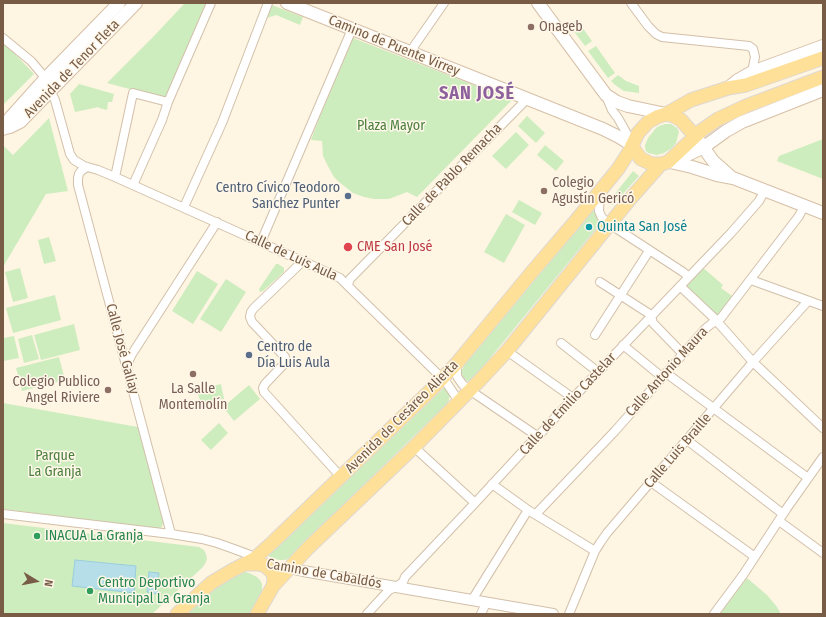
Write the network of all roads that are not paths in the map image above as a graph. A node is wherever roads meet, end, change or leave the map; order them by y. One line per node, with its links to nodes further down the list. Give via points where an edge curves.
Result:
1 (119, 3): 18 (main road, Avenida de Tenor Fleta)
2 (136, 3): 20 (main road, Avenida de Tenor Fleta)
3 (211, 3): 24 (street)
4 (268, 3): 38 (street, via 222,123)
5 (289, 3): 9 (main road, Camino de Puente Virrey)
6 (444, 3): 12 (street)
7 (538, 3): 22 (main road)
8 (631, 3): 13 (street, via 648,26 662,37 746,45)
9 (352, 29): 12 (main road, Camino de Puente Virrey); 42 (street)
10 (3, 38): 18 (street, via 31,61)
11 (823, 46): 15 (main road, Avenida de Cesáreo Alierta)
12 (410, 52): 23 (main road, Camino de Puente Virrey)
13 (756, 57): 15 (street); 16 (street)
14 (823, 58): 19 (main road, Avenida de Cesáreo Alierta, via 746,85)
15 (769, 66): 16 (main road, Avenida de Cesáreo Alierta)
16 (752, 72): 19 (main road, Avenida de Cesáreo Alierta)
17 (823, 77): 27 (main road, Avenida de Cesáreo Alierta, via 730,113 709,124)
18 (45, 79): 20 (street); 26 (main road, Avenida de Tenor Fleta)
19 (728, 88): 25 (main road, Avenida de Cesáreo Alierta, via 691,100)
20 (51, 90): 26 (main road, Avenida de Tenor Fleta, via 20,122); 31 (street, via 70,154)
21 (823, 90): 29 (main road, Avenida de Cesáreo Alierta, via 742,122)
22 (606, 95): 25 (main road, via 628,106); 28 (street)
23 (527, 99): 28 (main road, Camino de Puente Virrey, via 604,129); 49 (street, Calle de Pablo Remacha, via 350,279)
24 (168, 102): 32 (street, via 133,93); 34 (street)
25 (666, 114): 27 (main road, via 681,120); 28 (main road, Avenida de Cesáreo Alierta, via 648,122)
26 (3, 128)
27 (695, 136): 29 (main road); 30 (main road, Avenida de Cesáreo Alierta)
28 (632, 145): 30 (main road, via 641,159 652,164); 36 (main road, Avenida de Cesáreo Alierta)
29 (704, 147): 30 (main road, Avenida de Cesáreo Alierta); 33 (main road, via 713,161)
30 (664, 163): 33 (main road, via 692,166); 41 (main road, Avenida de Cesáreo Alierta)
31 (84, 166): 32 (street, Calle de Luis Aula); 57 (street, Calle José Galiay, via 79,174 78,185)
32 (115, 177): 34 (street, Calle de Luis Aula)
33 (733, 178): 35 (main road)
34 (133, 185): 38 (street, Calle de Luis Aula)
35 (764, 190): 37 (main road); 45 (street, Calle de Emilio Castelar, via 759,201)
36 (600, 192): 41 (street, via 600,214); 63 (main road, Avenida de Cesáreo Alierta)
37 (804, 206): 39 (main road); 46 (street, Calle Antonio Maura)
38 (184, 207): 40 (street, Calle de Luis Aula)
39 (823, 213)
40 (217, 222): 42 (street, Calle de Luis Aula); 59 (street)
41 (609, 224): 43 (street); 60 (main road, Avenida de Cesáreo Alierta)
42 (261, 242): 44 (street, Calle de Luis Aula)
43 (649, 250): 45 (street); 50 (street)
44 (303, 261): 49 (street, Calle de Luis Aula, via 340,278); 77 (street, via 254,308 250,316 252,322 285,357 284,364 265,384 264,392)
45 (688, 277): 48 (street, Calle de Emilio Castelar)
46 (750, 280): 51 (street); 54 (street, Calle Antonio Maura)
47 (600, 282): 50 (street)
48 (680, 286): 53 (street, Calle de Emilio Castelar); 54 (street)
49 (349, 287): 67 (street, Calle de Luis Aula)
50 (621, 296): 53 (street); 55 (street)
51 (808, 301): 52 (street); 62 (street, Calle Luis Braille)
52 (823, 306)
53 (651, 316): 58 (street, Calle de Emilio Castelar); 61 (street, via 653,323)
54 (717, 322): 61 (street, Calle Antonio Maura, via 707,327); 62 (street)
55 (595, 335)
56 (561, 343): 65 (street)
57 (121, 345): 59 (street, via 128,350); 64 (street, Calle José Galiay)
58 (623, 345): 65 (street, Calle de Emilio Castelar); 66 (street)
59 (137, 347): 64 (street, via 130,357)
60 (507, 350): 68 (main road, Avenida de Cesáreo Alierta); 69 (street)
61 (683, 354): 66 (street, Calle Antonio Maura)
62 (753, 362): 71 (street, Calle Luis Braille); 72 (street)
63 (457, 363): 67 (main road, Avenida de Cesáreo Alierta); 68 (street, via 458,378)
64 (127, 369): 86 (street, Calle José Galiay)
65 (598, 372): 69 (street, Calle de Emilio Castelar)
66 (664, 375): 71 (street); 84 (street, Calle Antonio Maura)
67 (442, 379): 70 (street, Calle de Luis Aula, via 455,394); 77 (main road, Avenida de Cesáreo Alierta)
68 (471, 391): 70 (main road, Avenida de Cesáreo Alierta); 73 (street)
69 (573, 398): 73 (street, Calle de Emilio Castelar)
70 (454, 407): 75 (main road, Avenida de Cesáreo Alierta)
71 (714, 408): 74 (street, Calle Luis Braille); 78 (street)
72 (823, 428)
73 (537, 436): 80 (street, Calle de Emilio Castelar)
74 (687, 440): 79 (street, Calle Luis Braille); 85 (street)
75 (414, 447): 81 (street); 91 (main road, Avenida de Cesáreo Alierta)
76 (823, 457): 78 (street)
77 (342, 477): 90 (main road, Avenida de Cesáreo Alierta)
78 (808, 478): 85 (street)
79 (651, 482): 87 (street, Calle Luis Braille, via 607,533); 89 (street)
80 (492, 484): 81 (street, Calle de Emilio Castelar); 82 (street)
81 (475, 503): 93 (street, Calle de Emilio Castelar)
82 (528, 510): 84 (street); 94 (street)
83 (3, 514): 86 (street, Camino de Cabaldós)
84 (536, 514): 87 (street)
85 (781, 518): 88 (street); 89 (street)
86 (171, 534): 90 (street, Camino de Cabaldós, via 202,539 244,552)
87 (595, 551): 101 (street, Calle Luis Braille)
88 (823, 553)
89 (755, 557): 102 (street)
90 (253, 563): 91 (street, Camino de Cabaldós); 92 (main road, via 270,570 274,579); 96 (main road, Avenida de Cesáreo Alierta, via 211,583)
91 (289, 568): 92 (main road, Avenida de Cesáreo Alierta); 93 (street, Camino de Cabaldós)
92 (273, 586): 97 (main road, Avenida de Cesáreo Alierta)
93 (396, 587): 94 (street, Camino de Cabaldós); 98 (street, Calle de Emilio Castelar, via 389,590)
94 (472, 600): 95 (street, Camino de Cabaldós)
95 (486, 603): 99 (street); 100 (street, Camino de Cabaldós)
96 (177, 614)
97 (257, 614)
98 (368, 614)
99 (481, 614)
100 (553, 614)
101 (569, 614)
102 (714, 614)

